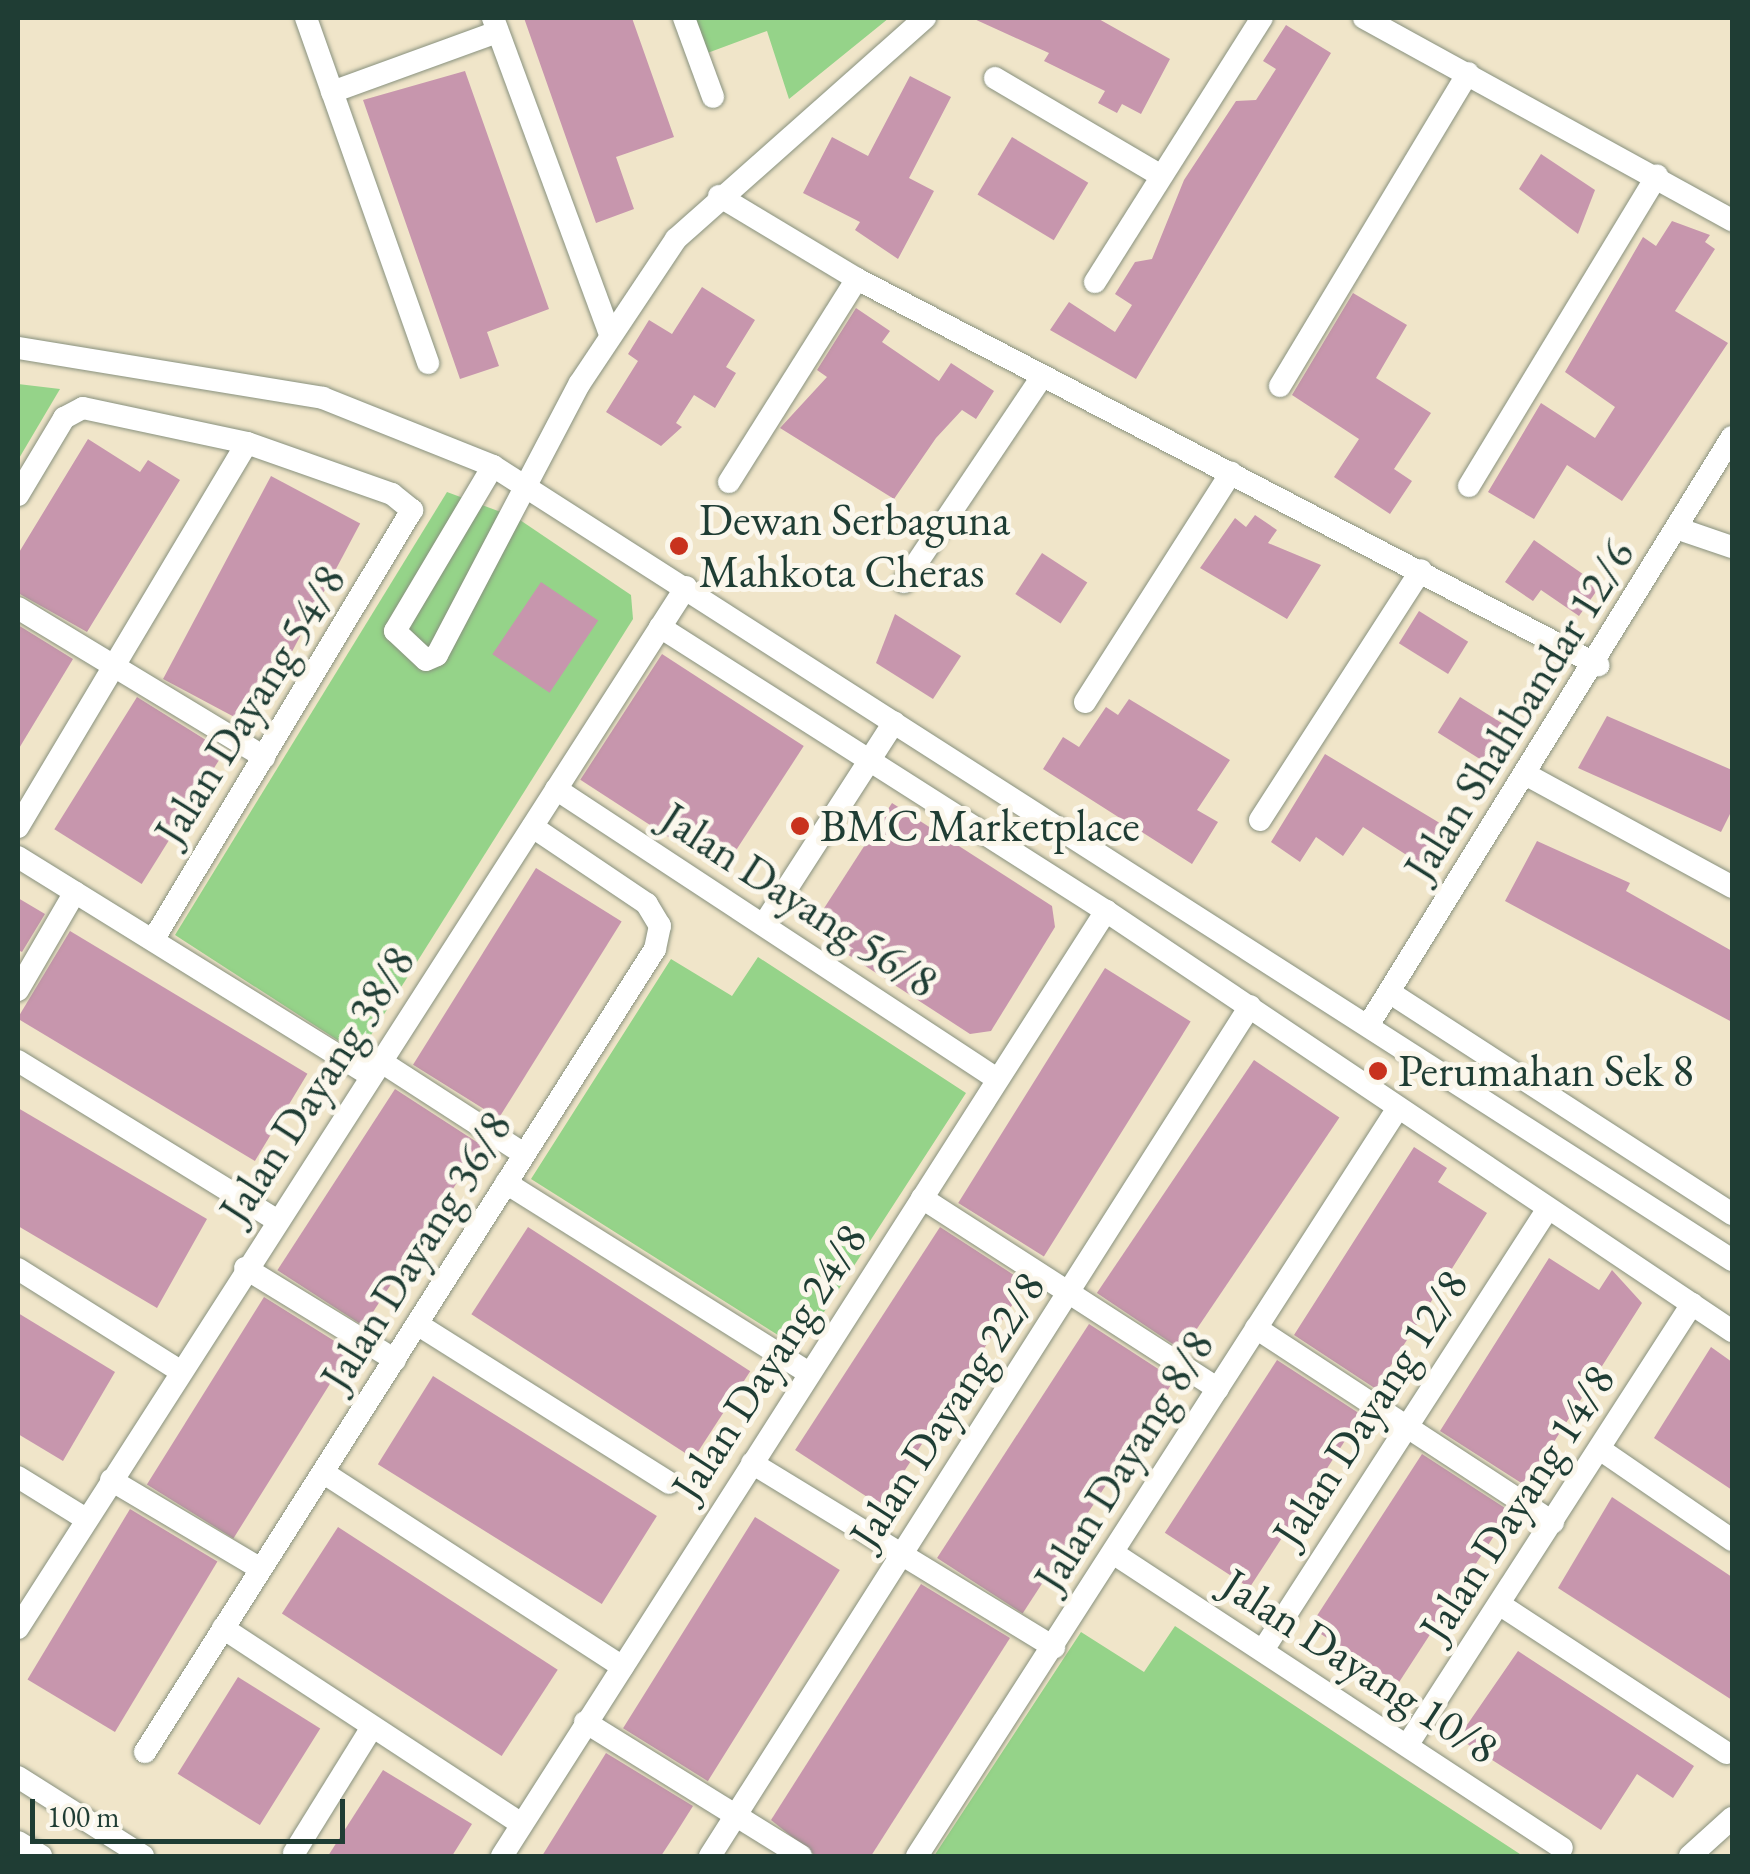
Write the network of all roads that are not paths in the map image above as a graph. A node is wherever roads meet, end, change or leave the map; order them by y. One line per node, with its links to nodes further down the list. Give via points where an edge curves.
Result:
1 (306, 18): 9 (street)
2 (684, 18): 10 (street)
3 (925, 18): 13 (street)
4 (1262, 18): 11 (street)
5 (1364, 18): 7 (street)
6 (495, 24): 9 (street); 17 (street)
7 (1468, 73): 12 (street); 21 (street)
8 (995, 78): 11 (street)
9 (332, 92): 19 (street)
10 (713, 97)
11 (1160, 175): 16 (street)
12 (1656, 176): 14 (street); 27 (street)
13 (720, 196): 15 (street); 17 (street, via 676,240)
14 (1732, 220)
15 (858, 279): 20 (street); 26 (street)
16 (1095, 282)
17 (610, 334): 28 (street)
18 (18, 348): 24 (street, via 323,398)
19 (428, 363)
20 (1042, 376): 25 (street); 33 (street)
21 (1280, 386)
22 (1732, 437): 30 (street, Jalan Shahbandar 12/6)
23 (247, 443): 29 (street, via 82,408 64,418); 38 (street); 41 (street, Jalan Dayang 54/8, via 392,494 412,510)
24 (493, 466): 28 (street); 28 (street, via 395,631 426,660)
25 (1231, 473): 32 (street); 39 (street)
26 (729, 482)
27 (1469, 486)
28 (530, 487): 34 (street)
29 (18, 495)
30 (1679, 529): 31 (street); 37 (street, Jalan Shahbandar 12/6)
31 (1732, 547)
32 (1421, 570): 37 (street); 45 (street)
33 (904, 582)
34 (686, 587): 36 (street, Jalan Dayang 38/8); 40 (street)
35 (18, 608): 38 (street)
36 (660, 627): 42 (street); 44 (street, Jalan Dayang 38/8)
37 (1598, 665): 43 (street, Jalan Shahbandar 12/6)
38 (116, 666): 41 (street); 46 (street)
39 (1085, 702)
40 (894, 722): 42 (street); 57 (street)
41 (264, 757): 53 (street, Jalan Dayang 54/8)
42 (870, 761): 51 (street); 52 (street)
43 (1528, 776): 49 (street); 55 (street, Jalan Shahbandar 12/6)
44 (556, 789): 47 (street, Jalan Dayang 38/8); 52 (street, Jalan Dayang 56/8)
45 (1260, 820)
46 (18, 827)
47 (532, 827): 59 (street, Jalan Dayang 38/8); 62 (street, Jalan Dayang 36/8, via 647,904 660,926 655,949)
48 (18, 856): 50 (street)
49 (1732, 887)
50 (75, 892): 53 (street); 54 (street)
51 (1106, 911): 56 (street); 60 (street, Jalan Dayang 24/8)
52 (764, 924): 60 (street, Jalan Dayang 56/8)
53 (153, 940): 59 (street)
54 (18, 990)
55 (1389, 992): 57 (street, Jalan Shahbandar 12/6); 66 (street)
56 (1250, 1006): 61 (street); 71 (street, Jalan Dayang 22/8)
57 (1368, 1024): 68 (street)
58 (20, 1068): 67 (street)
59 (375, 1068): 62 (street); 67 (street, Jalan Dayang 38/8)
60 (997, 1079): 64 (street, Jalan Dayang 24/8)
61 (1398, 1108): 65 (street); 74 (street, Jalan Dayang 8/8)
62 (524, 1154): 63 (street, Jalan Dayang 36/8)
63 (506, 1182): 73 (street, Jalan Dayang 36/8); 78 (street)
64 (922, 1198): 71 (street); 78 (street, Jalan Dayang 24/8)
65 (1546, 1210): 72 (street); 80 (street, Jalan Dayang 12/8)
66 (1732, 1214)
67 (276, 1220): 70 (street, Jalan Dayang 38/8)
68 (1732, 1260)
69 (18, 1268): 77 (street)
70 (246, 1268): 76 (street); 77 (street, Jalan Dayang 38/8)
71 (1070, 1294): 79 (street); 90 (street, Jalan Dayang 22/8)
72 (1692, 1304): 75 (street); 81 (street, Jalan Dayang 14/8)
73 (418, 1324): 76 (street, Jalan Dayang 36/8); 86 (street)
74 (1256, 1328): 79 (street, Jalan Dayang 8/8); 80 (street)
75 (1732, 1331)
76 (394, 1360): 83 (street, Jalan Dayang 36/8)
77 (180, 1371): 85 (street, Jalan Dayang 38/8)
78 (809, 1372): 82 (street, Jalan Dayang 24/8)
79 (1218, 1388): 91 (street, Jalan Dayang 8/8)
80 (1404, 1424): 88 (street); 97 (street, Jalan Dayang 12/8)
81 (1600, 1450): 88 (street, Jalan Dayang 14/8); 89 (street)
82 (752, 1463): 90 (street); 98 (street, Jalan Dayang 24/8)
83 (324, 1472): 92 (street, Jalan Dayang 36/8); 98 (street)
84 (18, 1477): 87 (street)
85 (111, 1480): 87 (street, Jalan Dayang 38/8); 92 (street)
86 (670, 1483)
87 (86, 1519): 94 (street, Jalan Dayang 38/8)
88 (1553, 1522): 93 (street, Jalan Dayang 14/8)
89 (1732, 1540)
90 (903, 1551): 96 (street); 105 (street, Jalan Dayang 22/8)
91 (1113, 1554): 96 (street, Jalan Dayang 8/8); 97 (street, Jalan Dayang 10/8)
92 (261, 1569): 95 (street, Jalan Dayang 36/8)
93 (1499, 1604): 101 (street, Jalan Dayang 14/8); 103 (street)
94 (18, 1628)
95 (223, 1628): 100 (street); 102 (street, Jalan Dayang 36/8)
96 (1054, 1646): 116 (street, Jalan Dayang 8/8)
97 (1263, 1650): 101 (street, Jalan Dayang 10/8)
98 (623, 1667): 99 (street, Jalan Dayang 24/8)
99 (585, 1722): 105 (street); 107 (street, Jalan Dayang 24/8)
100 (372, 1727): 107 (street); 110 (street)
101 (1408, 1744): 109 (street, Jalan Dayang 10/8)
102 (145, 1752)
103 (1727, 1753)
104 (18, 1777): 112 (street)
105 (736, 1816): 114 (street, Jalan Dayang 22/8); 115 (street)
106 (1732, 1818): 117 (street)
107 (521, 1824): 113 (street, Jalan Dayang 24/8)
108 (18, 1842): 111 (street)
109 (1562, 1848)
110 (294, 1854)
111 (41, 1856)
112 (143, 1856)
113 (502, 1856)
114 (710, 1856)
115 (801, 1856)
116 (917, 1856)
117 (1690, 1856)

